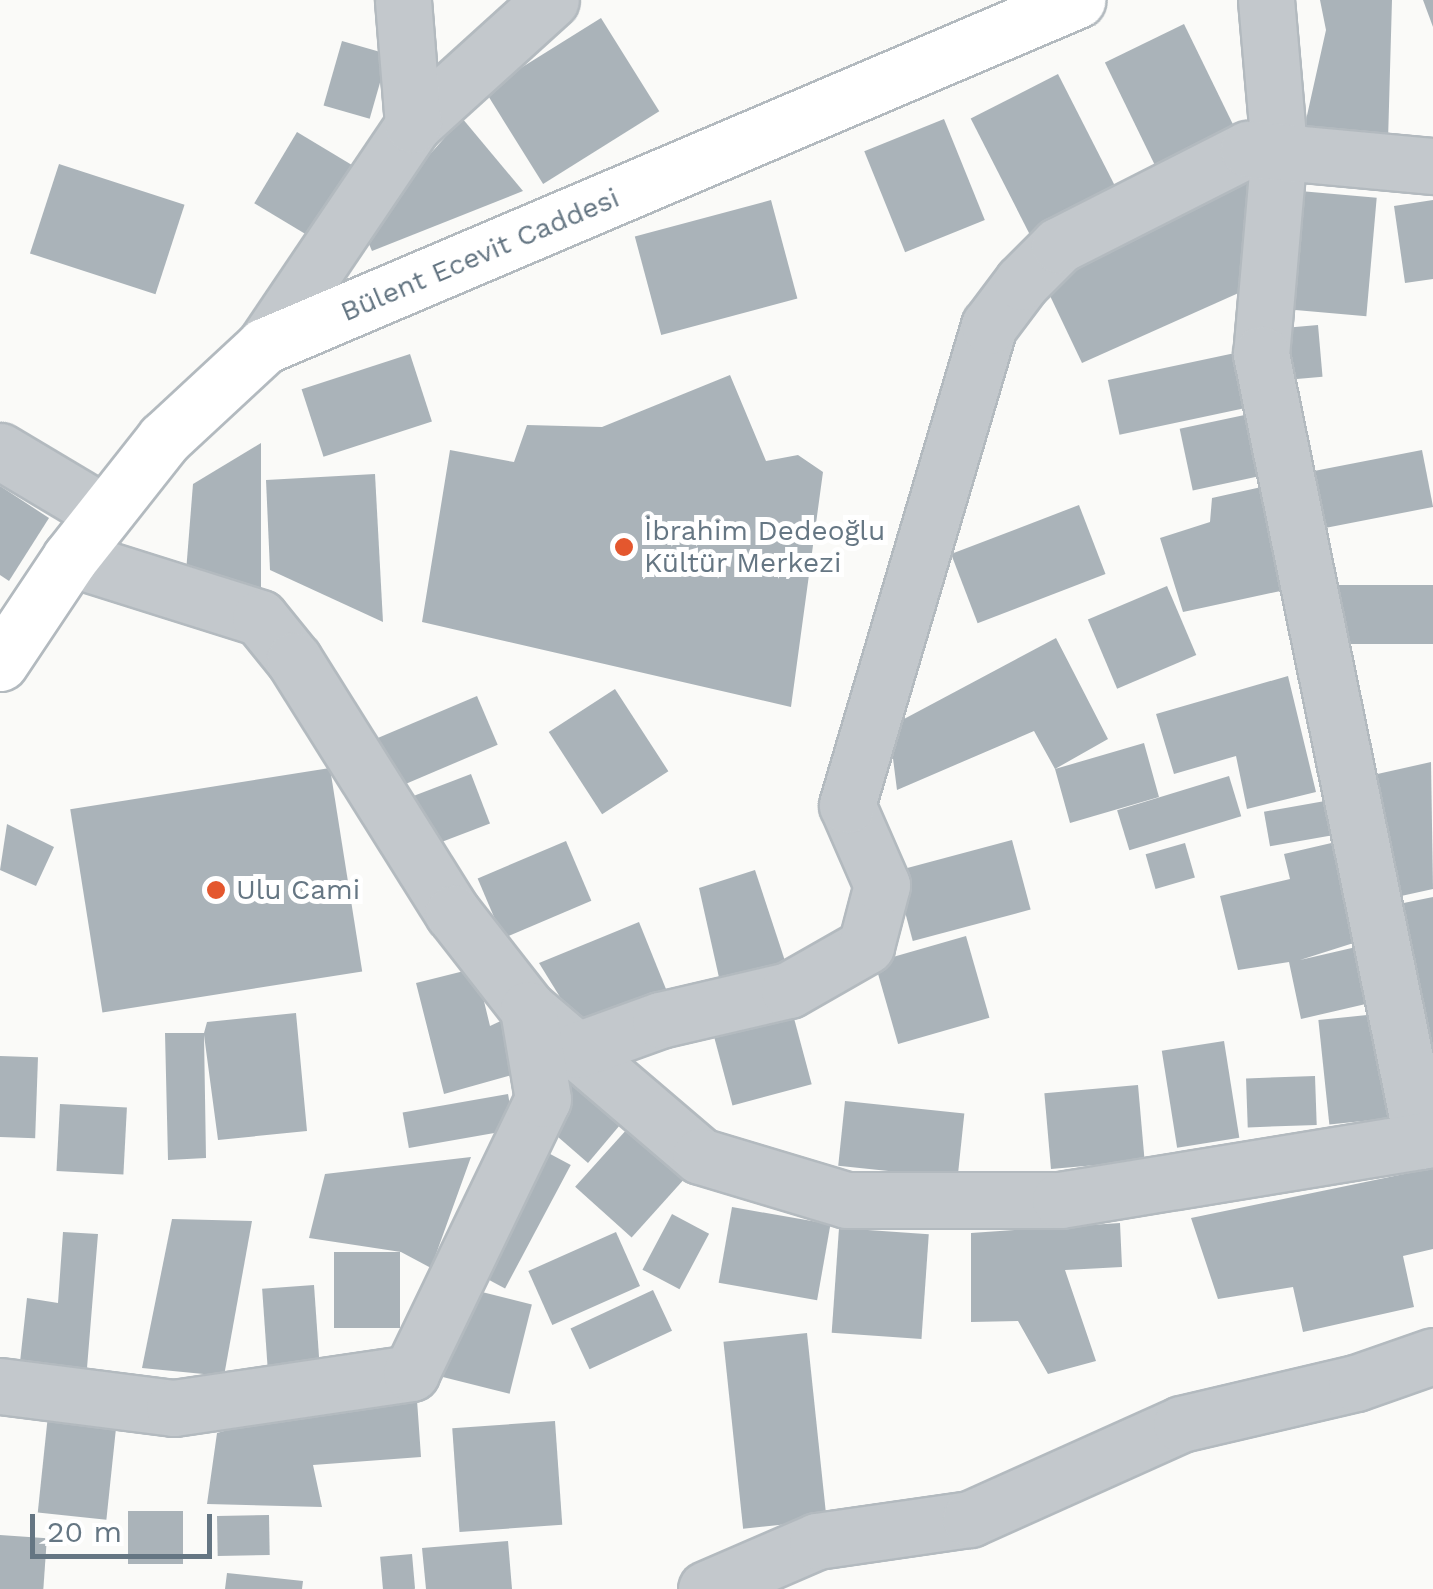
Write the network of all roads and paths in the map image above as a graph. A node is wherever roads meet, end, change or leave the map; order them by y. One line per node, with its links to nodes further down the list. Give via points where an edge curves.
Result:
1 (403, 0): 5 (street)
2 (551, 0): 5 (street)
3 (1077, 0): 8 (main road, Bülent Ecevit Caddesi)
4 (1266, 0): 6 (street)
5 (413, 125): 8 (street)
6 (1278, 150): 7 (street); 14 (street, via 1248,148 1059,245 989,326 847,805 882,886 866,946 789,990 660,1020); 15 (street, via 1260,354)
7 (1433, 166)
8 (264, 346): 10 (main road, Bülent Ecevit Caddesi, via 164,439)
9 (0, 452): 10 (street)
10 (104, 513): 11 (main road, Bülent Ecevit Caddesi)
11 (70, 558): 12 (main road, Bülent Ecevit Caddesi); 13 (street, via 260,618 294,660 453,912)
12 (0, 663)
13 (528, 1009): 14 (street); 17 (street, via 543,1099 411,1373 174,1408)
14 (576, 1050): 15 (street, via 700,1156 847,1200 1060,1200)
15 (1427, 1140)
16 (1433, 1356): 18 (street, via 1356,1384 1181,1424 970,1519 817,1542)
17 (0, 1386)
18 (706, 1589)

